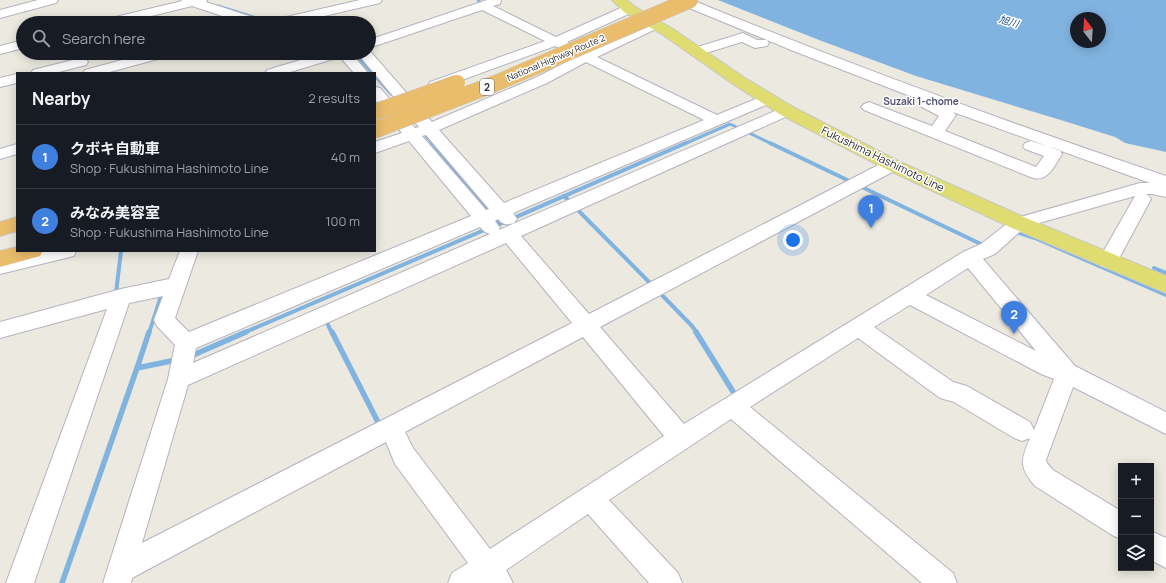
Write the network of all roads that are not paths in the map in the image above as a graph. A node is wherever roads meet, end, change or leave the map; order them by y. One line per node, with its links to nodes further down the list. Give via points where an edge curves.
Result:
1 (52, 0): 9 (street)
2 (216, 0): 15 (street)
3 (375, 0): 16 (street)
4 (500, 0): 11 (street)
5 (667, 0): 20 (highway, National Highway Route 2 / 2)
6 (681, 0): 22 (street)
7 (690, 0): 18 (highway, National Highway Route 2 / 2, bridge)
8 (622, 2): 17 (main road, Fukushima Hashimoto Line); 20 (street)
9 (26, 3): 12 (street)
10 (189, 4): 13 (street); 14 (street)
11 (484, 6): 19 (street); 20 (street)
12 (0, 14)
13 (138, 16)
14 (231, 16)
15 (261, 16)
16 (310, 16)
17 (655, 24): 24 (main road, Fukushima Hashimoto Line); 25 (street)
18 (597, 41): 48 (highway, National Highway Route 2 / 2, bridge); 51 (highway, bridge, via 544,74 439,118)
19 (376, 42)
20 (559, 44): 25 (street); 39 (street); 41 (highway, bridge); 46 (highway, National Highway Route 2 / 2, via 502,72)
21 (16, 46): 23 (street)
22 (797, 48): 24 (street, via 763,42 755,44 743,37); 37 (street)
23 (0, 50)
24 (696, 52): 40 (main road, Fukushima Hashimoto Line)
25 (585, 57): 45 (street); 47 (street, via 542,80)
26 (138, 60): 32 (street)
27 (316, 60): 33 (street)
28 (350, 60): 34 (street)
29 (370, 60): 39 (street)
30 (82, 63): 31 (street)
31 (42, 72)
32 (94, 72)
33 (275, 72)
34 (360, 72)
35 (16, 78): 36 (street)
36 (0, 83)
37 (889, 83): 44 (street); 56 (street)
38 (869, 86): 44 (street)
39 (403, 97): 41 (street); 47 (street)
40 (768, 99): 43 (main road, Fukushima Hashimoto Line); 45 (street)
41 (378, 103): 50 (street)
42 (869, 107): 49 (street)
43 (787, 111): 55 (main road, Fukushima Hashimoto Line); 60 (street, via 573,205)
44 (948, 115): 49 (street); 49 (street, via 1054,154 1040,174)
45 (719, 119): 60 (street)
46 (376, 120)
47 (430, 128): 50 (street); 60 (street)
48 (376, 130)
49 (935, 134)
50 (412, 135): 52 (street); 60 (street)
51 (376, 141)
52 (376, 148)
53 (16, 149): 54 (street)
54 (0, 154)
55 (892, 165): 63 (main road, Fukushima Hashimoto Line); 80 (street)
56 (1166, 182)
57 (1166, 191): 63 (street, via 1140,189)
58 (1142, 199): 74 (street)
59 (16, 218): 61 (street)
60 (499, 223): 80 (street); 83 (street); 85 (street, via 323,315)
61 (0, 224)
62 (16, 224): 64 (highway)
63 (1014, 228): 72 (street, via 988,249); 74 (main road, Fukushima Hashimoto Line)
64 (0, 229)
65 (16, 233): 66 (highway)
66 (0, 238)
67 (16, 243): 68 (highway)
68 (0, 248)
69 (29, 252): 73 (highway)
70 (64, 252): 75 (street)
71 (189, 252): 76 (street)
72 (970, 257): 78 (street); 84 (street)
73 (0, 260)
74 (1108, 261): 77 (main road, Fukushima Hashimoto Line)
75 (0, 267)
76 (177, 285): 79 (street); 83 (street, via 164,320)
77 (1166, 286)
78 (909, 295): 81 (street); 84 (street, via 1035,361)
79 (120, 297): 82 (street); 97 (street)
80 (587, 326): 88 (street); 90 (street)
81 (858, 327): 86 (street); 89 (street, via 948,391 959,393)
82 (0, 330)
83 (186, 343): 85 (street)
84 (1067, 374): 87 (street); 92 (street, via 1034,460 1036,470 1044,478)
85 (179, 379): 95 (street)
86 (732, 406): 90 (street); 99 (street)
87 (1166, 424)
88 (385, 430): 95 (street); 96 (street)
89 (1022, 430)
90 (681, 438): 91 (street)
91 (590, 498): 96 (street); 98 (street)
92 (1118, 524)
93 (1154, 546): 94 (street)
94 (1166, 554)
95 (119, 576)
96 (481, 576)
97 (20, 583)
98 (668, 583)
99 (943, 583)

